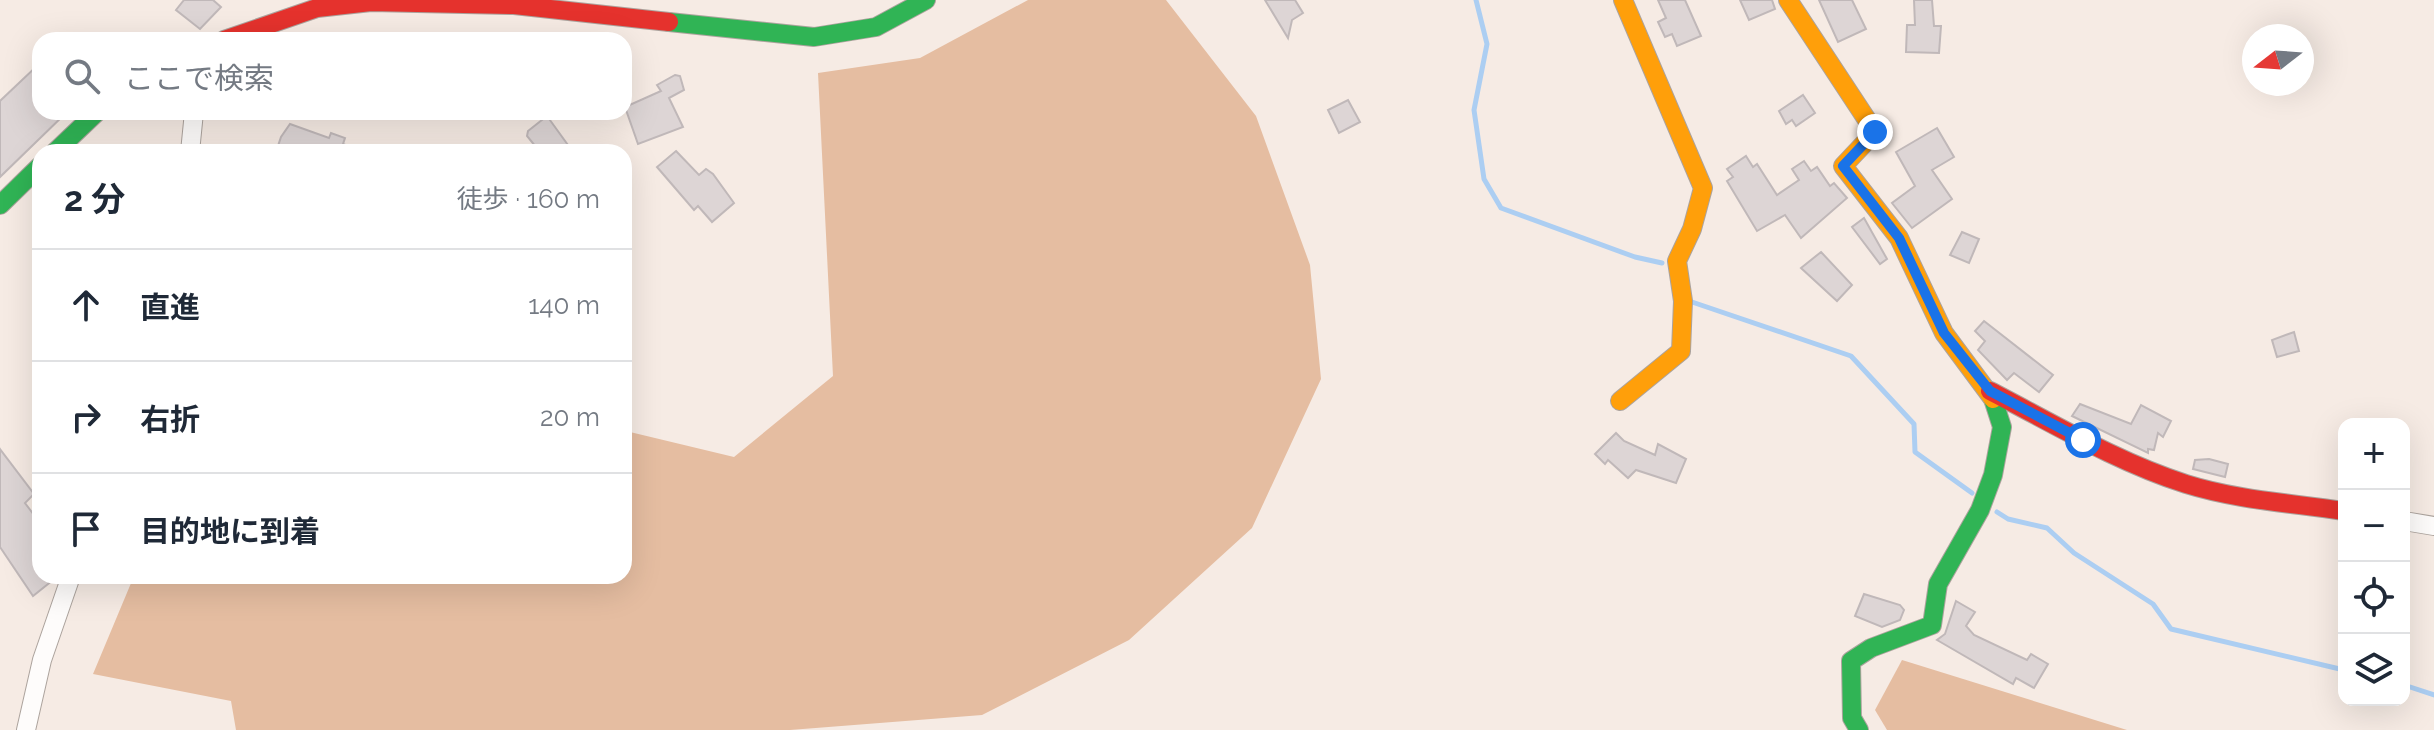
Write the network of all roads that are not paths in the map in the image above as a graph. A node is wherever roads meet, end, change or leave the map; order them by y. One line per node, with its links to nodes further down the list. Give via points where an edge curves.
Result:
1 (926, 0): 4 (street, via 876,27 814,37 514,5 371,2 317,8)
2 (1623, 0): 12 (street, via 1703,188 1677,261 1683,301 1681,351)
3 (1788, 0): 11 (street, via 1875,132 1843,166 1899,238 1944,333)
4 (247, 32)
5 (89, 120): 7 (street)
6 (193, 120): 8 (street)
7 (63, 144)
8 (191, 144)
9 (32, 174): 10 (street)
10 (0, 205)
11 (1990, 391): 13 (street, via 2169,478); 18 (street, via 2002,427 1980,510 1938,584 1932,625 1851,661 1852,718)
12 (1620, 401)
13 (2338, 510)
14 (2410, 522): 15 (street)
15 (2434, 526)
16 (68, 584): 17 (street, via 42,660)
17 (26, 730)
18 (1859, 730)

